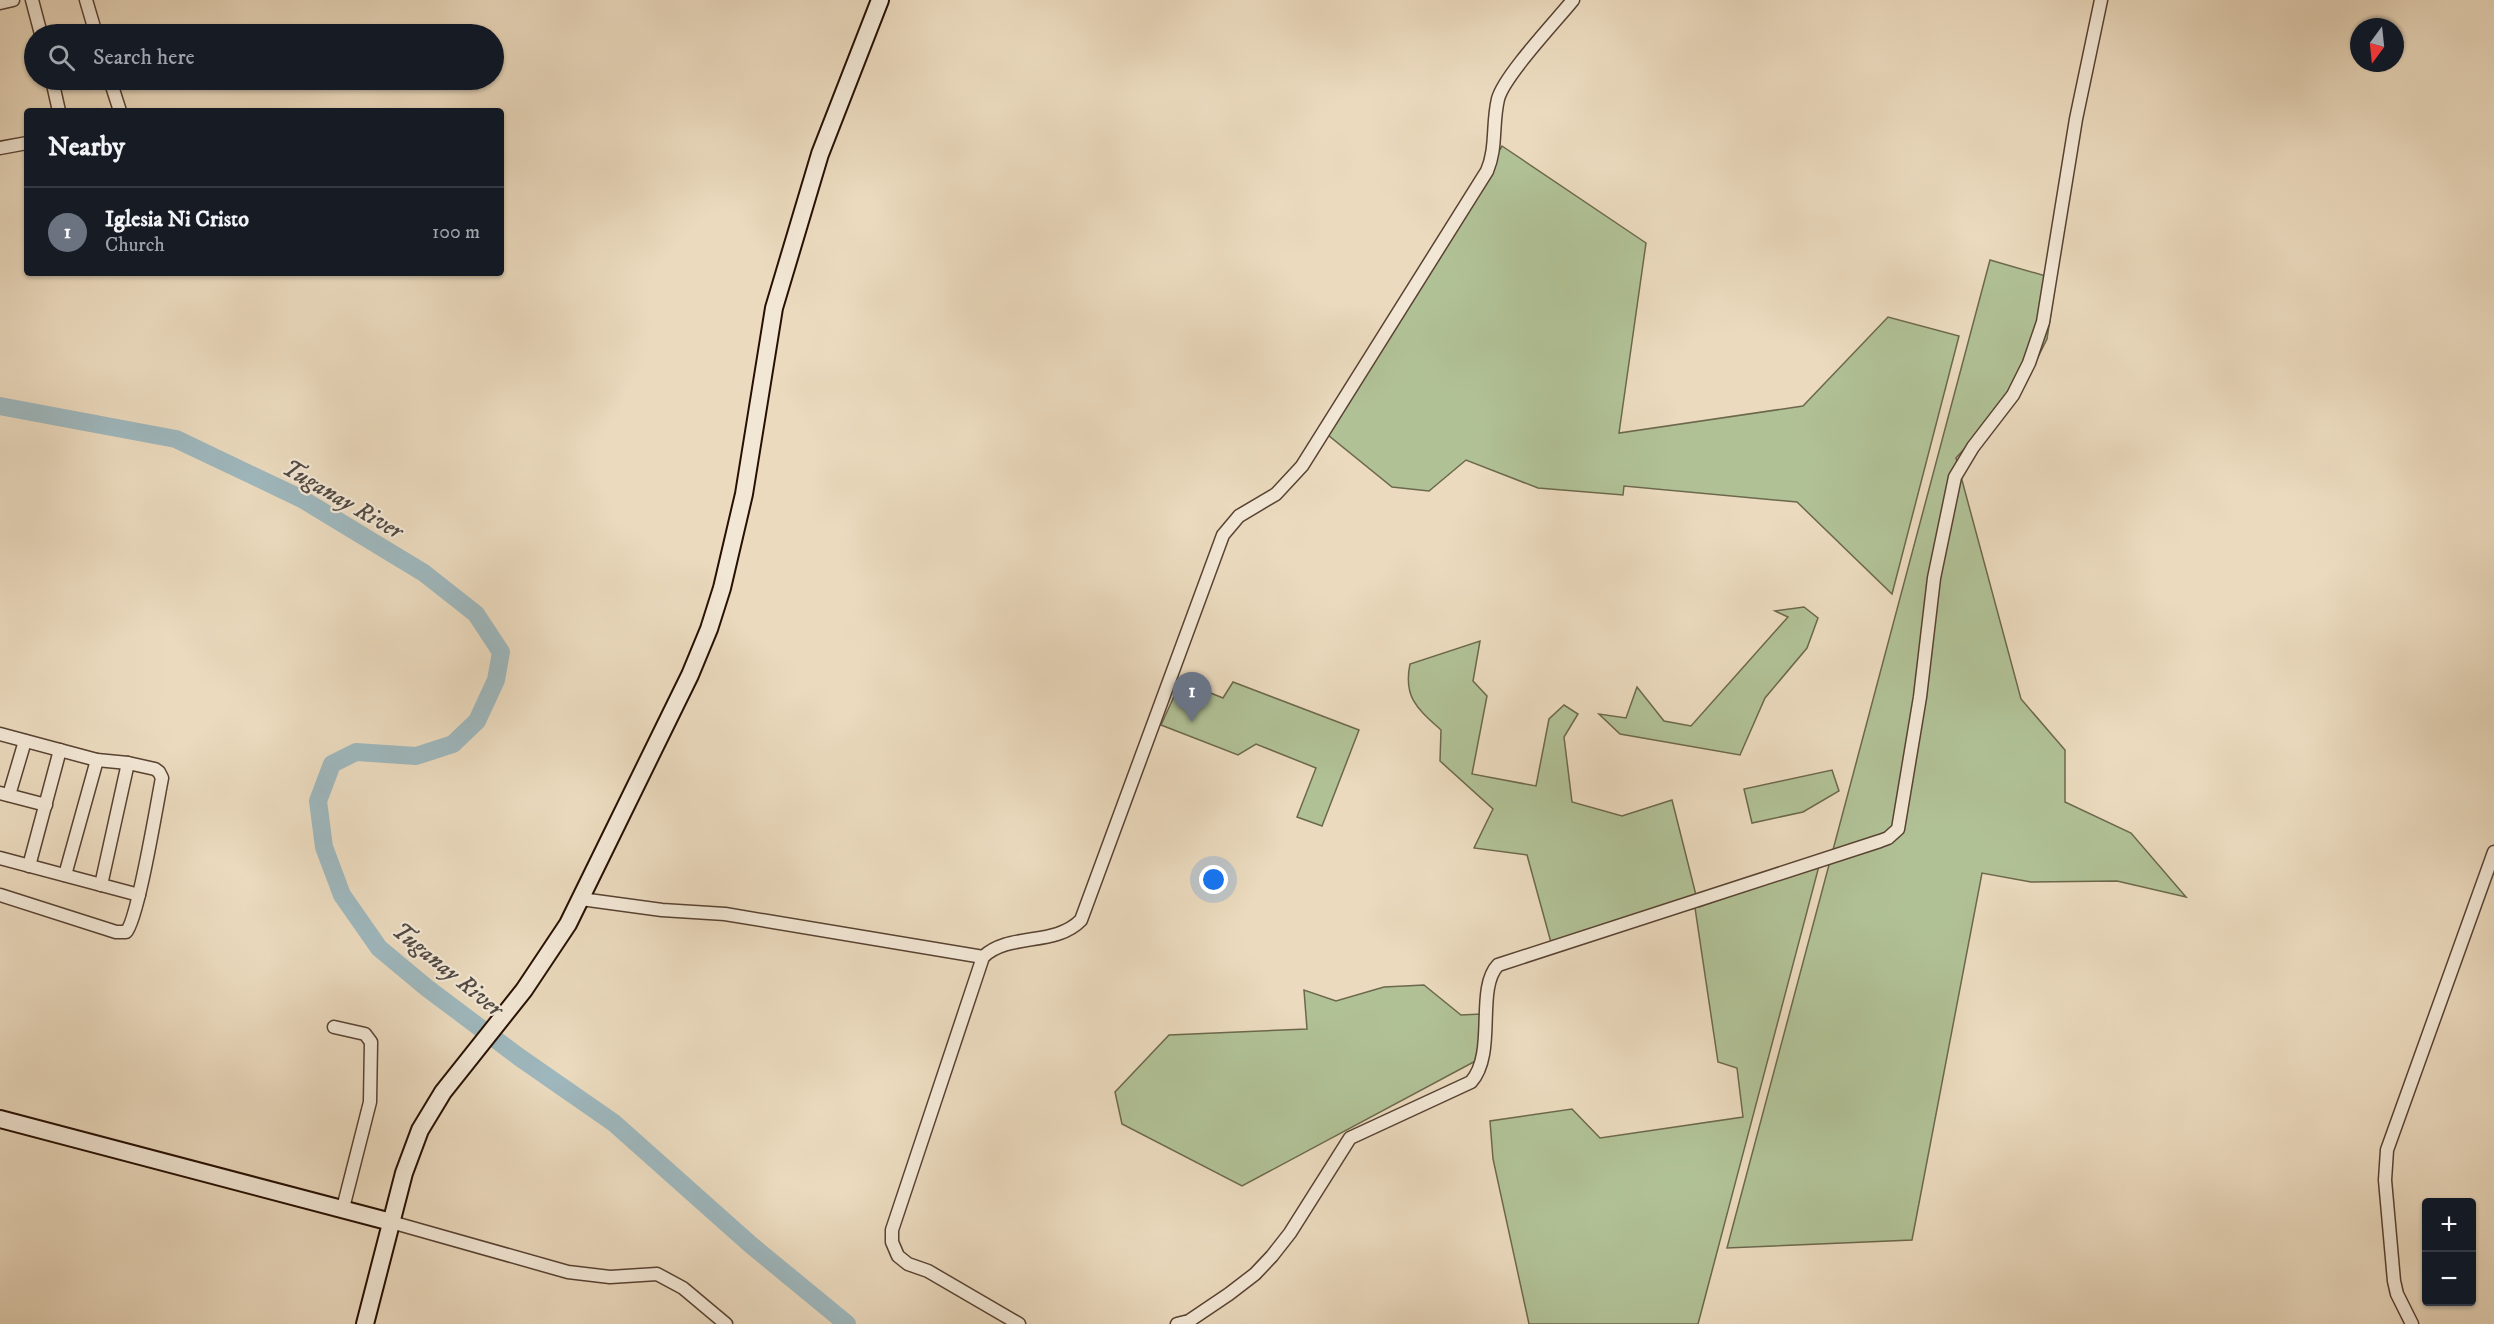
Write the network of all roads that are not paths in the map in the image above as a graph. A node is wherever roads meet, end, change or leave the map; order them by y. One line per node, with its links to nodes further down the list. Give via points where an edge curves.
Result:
1 (14, 0): 7 (street)
2 (32, 0): 8 (street)
3 (86, 0): 9 (street)
4 (880, 0): 30 (street, via 820,154 774,308 744,494 722,588 690,675)
5 (1573, 0): 31 (street, via 1503,86 1496,112 1494,152 1487,171 1302,466 1276,494 1239,516 1223,535 1081,920 1056,935 995,948)
6 (2101, 0): 39 (street, via 2076,119 2043,322 2013,395 1973,447 1953,483 1934,578 1920,697 1898,829 1880,841 1498,965 1488,998 1482,1065 1471,1082 1350,1138 1272,1256 1229,1294 1189,1321)
7 (0, 3)
8 (38, 24)
9 (93, 24)
10 (54, 90): 12 (street)
11 (113, 90): 13 (street)
12 (58, 108)
13 (119, 108)
14 (24, 144): 15 (street)
15 (0, 148)
16 (0, 734): 17 (street)
17 (24, 741): 18 (street); 21 (street)
18 (60, 750): 19 (street); 22 (street)
19 (97, 760): 20 (street); 26 (street)
20 (128, 763): 27 (street); 28 (street, via 155,770 162,778)
21 (4, 794): 22 (street)
22 (45, 805): 25 (street)
23 (2494, 852): 40 (street, via 2387,1150 2385,1180 2394,1281)
24 (0, 858): 25 (street)
25 (29, 866): 26 (street)
26 (65, 875): 27 (street)
27 (101, 885): 28 (street)
28 (139, 895): 29 (street, via 126,932)
29 (0, 897)
30 (581, 899): 31 (street, via 725,914); 35 (street, via 539,970 443,1092 420,1130)
31 (983, 957): 38 (street, via 892,1230 892,1242 898,1256 908,1264 928,1271)
32 (334, 1027): 34 (street, via 365,1035 371,1042 370,1102)
33 (0, 1119): 34 (street)
34 (343, 1208): 35 (street)
35 (391, 1222): 36 (street); 37 (street, via 591,1276 657,1274 683,1288)
36 (365, 1324)
37 (726, 1324)
38 (1019, 1324)
39 (1177, 1324)
40 (2412, 1324)

